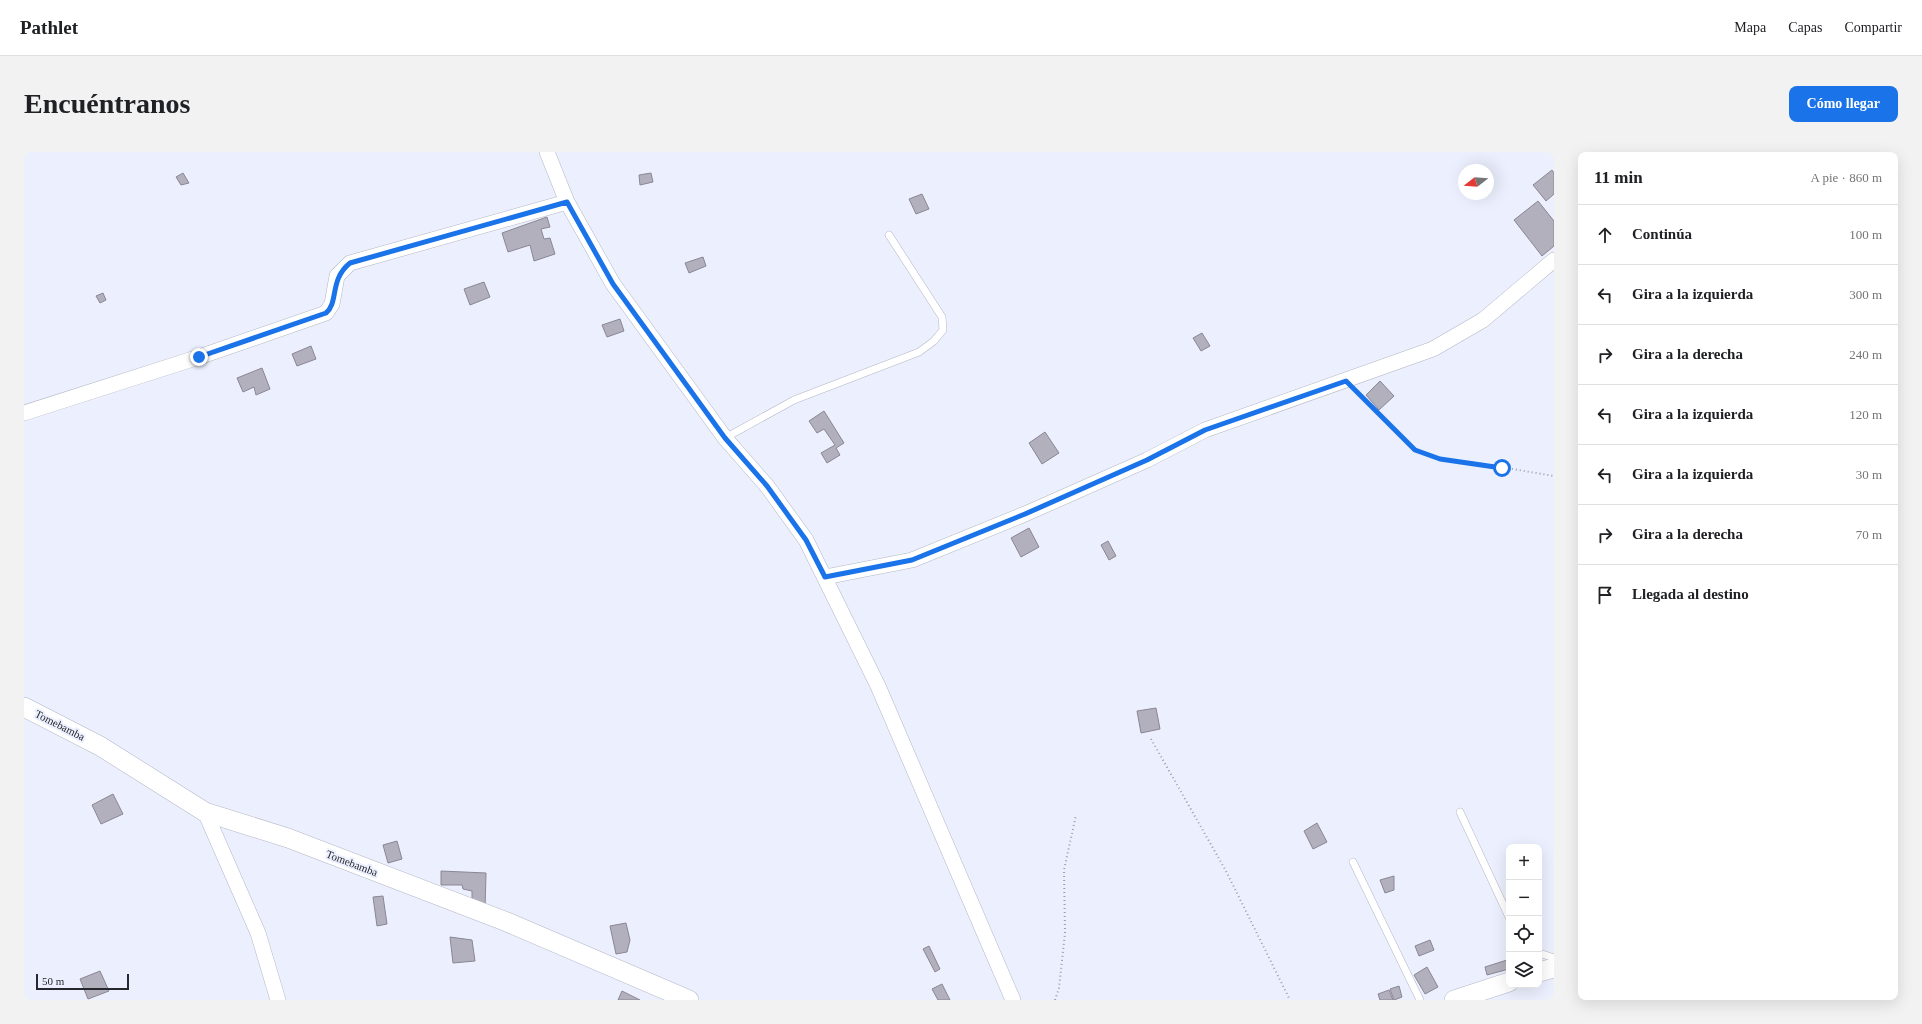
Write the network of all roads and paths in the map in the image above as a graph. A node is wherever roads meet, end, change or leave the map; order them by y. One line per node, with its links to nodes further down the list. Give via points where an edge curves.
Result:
1 (547, 152): 2 (street)
2 (567, 202): 6 (street, via 350,263 337,276 332,304 326,313); 7 (street, via 613,284)
3 (889, 235): 7 (lane, via 942,317 943,330 934,341 919,352 794,400)
4 (1554, 260): 5 (street, via 1483,320 1433,350)
5 (1346, 381): 8 (path, via 1415,450 1440,459); 9 (street, via 1205,430 1147,460 912,560)
6 (24, 413)
7 (725, 438): 9 (street, via 767,486 806,540)
8 (1554, 476)
9 (825, 577): 25 (street, via 878,686)
10 (24, 707): 12 (street, Tomebamba, via 100,746)
11 (1151, 739): 27 (path, via 1226,871)
12 (205, 812): 23 (street, via 258,933); 24 (street, Tomebamba, via 288,838 507,922)
13 (1460, 812): 16 (lane)
14 (1076, 816): 26 (path, via 1064,870 1065,933 1059,988)
15 (1353, 862): 28 (lane)
16 (1509, 916)
17 (1542, 954): 18 (lane)
18 (1554, 958)
19 (1554, 968): 20 (street)
20 (1542, 971)
21 (1506, 983): 22 (street)
22 (1457, 999): 29 (street)
23 (278, 1000)
24 (690, 1000)
25 (1013, 1000)
26 (1055, 1000)
27 (1290, 1000)
28 (1420, 1000)
29 (1488, 1000)

